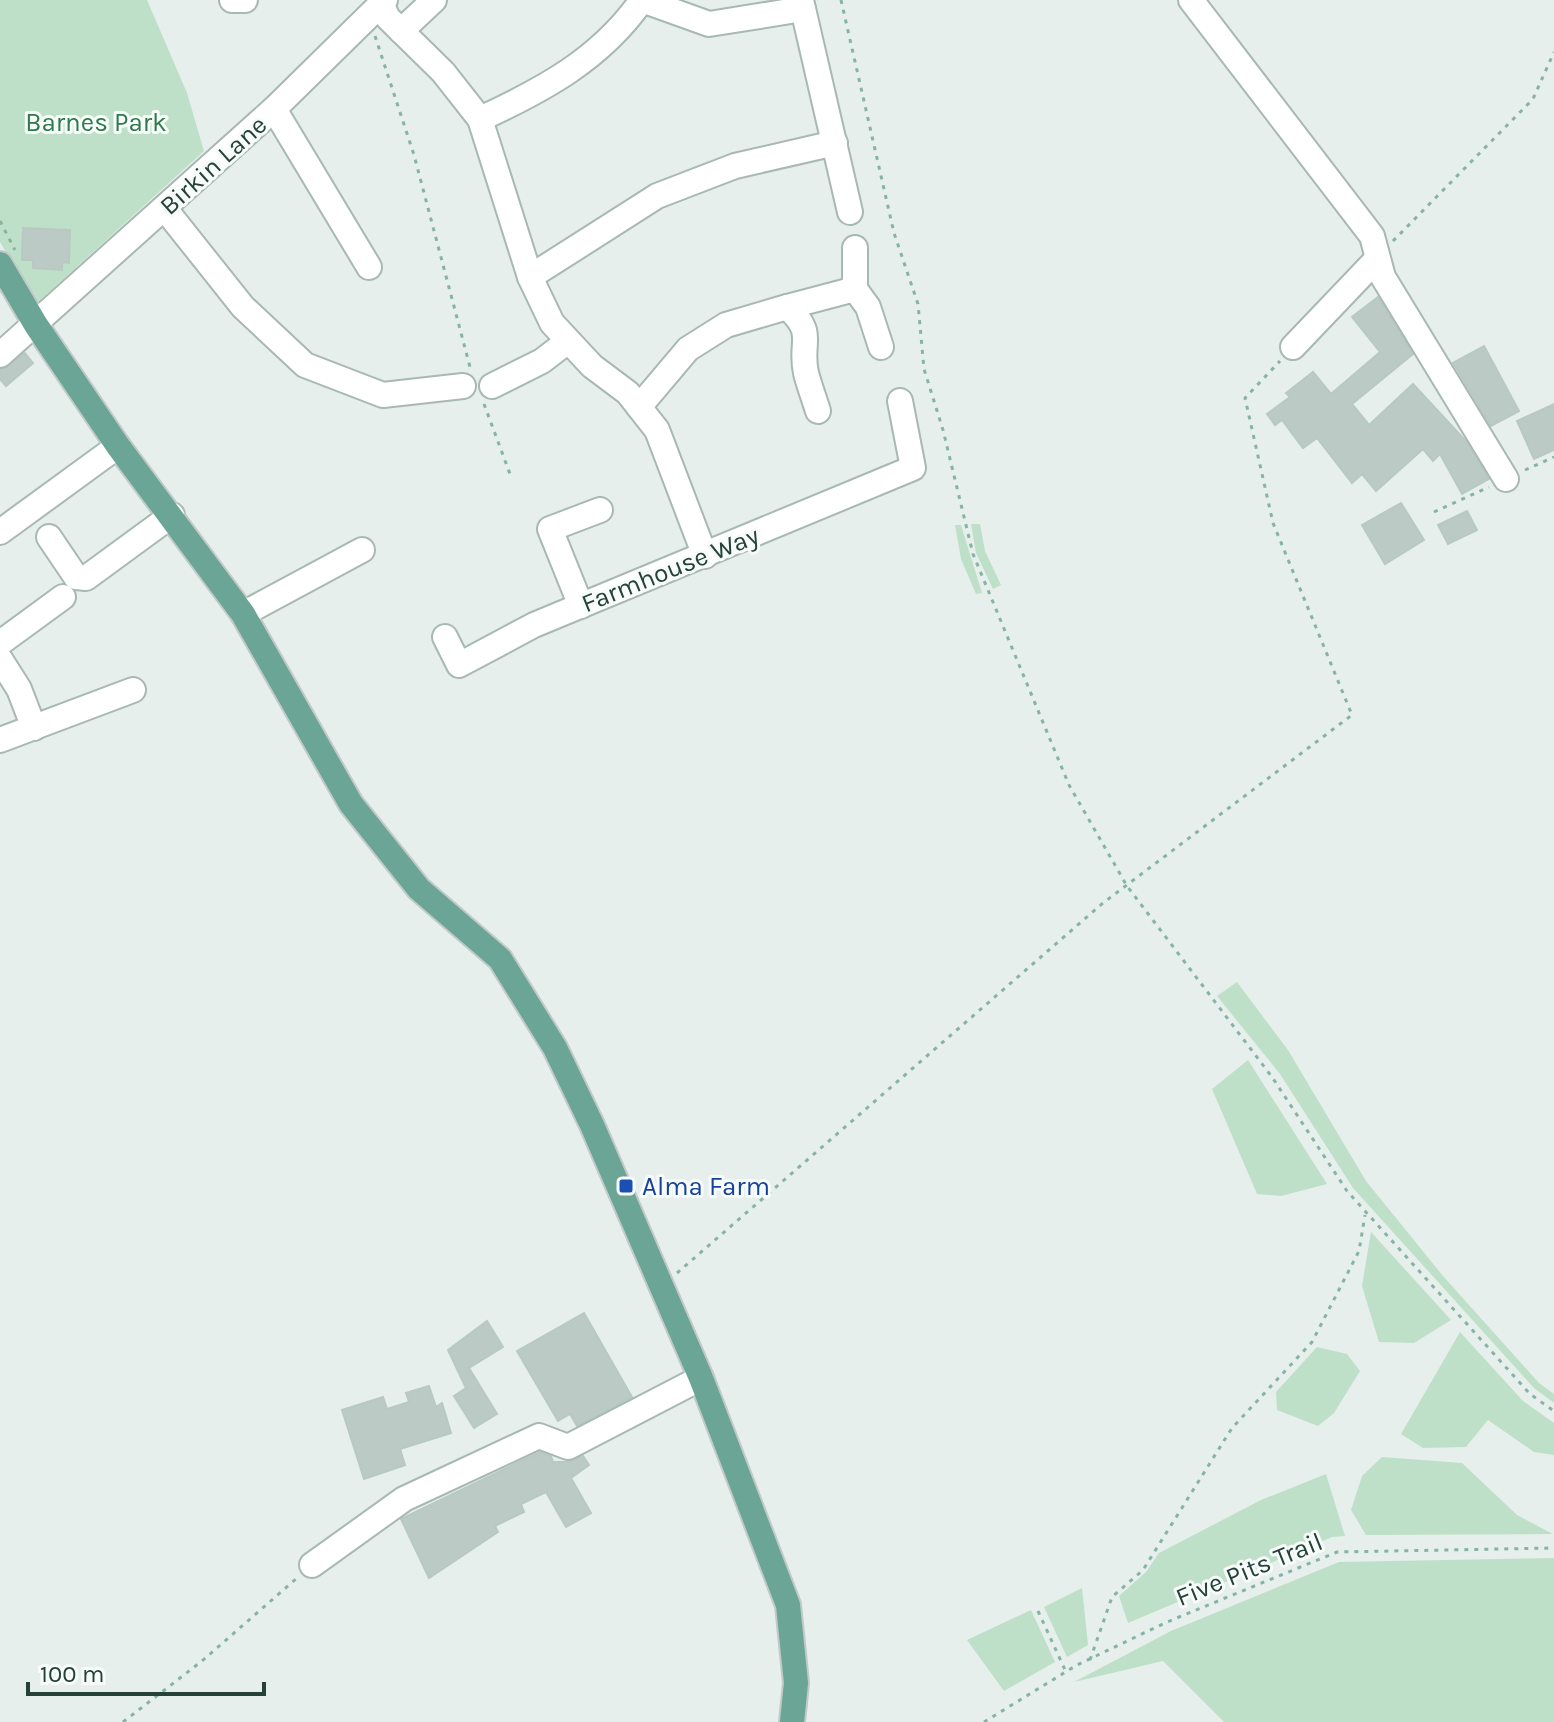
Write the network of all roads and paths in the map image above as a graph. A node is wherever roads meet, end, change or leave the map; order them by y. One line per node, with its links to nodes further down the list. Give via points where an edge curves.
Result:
1 (232, 0): 2 (street)
2 (245, 0)
3 (434, 0): 9 (street)
4 (642, 0): 7 (street, via 709,24); 12 (street, via 594,54 545,89)
5 (841, 0): 50 (path, via 894,233 918,304 924,369 973,554 1069,785)
6 (1191, 0): 17 (street, via 1372,236)
7 (802, 5): 13 (street)
8 (378, 8): 9 (street); 11 (street, Birkin Lane); 28 (path, via 382,50)
9 (401, 31): 12 (street)
10 (1554, 52): 17 (path, via 1533,99)
11 (274, 109): 14 (street, Birkin Lane); 19 (street)
12 (480, 119): 20 (street)
13 (835, 143): 15 (street); 20 (street, via 735,166 657,196)
14 (165, 209): 23 (street, Birkin Lane); 28 (street, via 243,307 305,365 383,395)
15 (850, 212)
16 (855, 248): 21 (street)
17 (1377, 259): 26 (street); 34 (street)
18 (0, 264): 23 (main road)
19 (369, 267)
20 (530, 277): 24 (street, via 552,323)
21 (855, 289): 22 (street); 25 (street, via 868,307)
22 (787, 307): 30 (street, via 726,325 688,349); 31 (street, via 802,321 805,369)
23 (36, 325): 27 (street, Birkin Lane); 32 (main road)
24 (568, 341): 28 (street, via 542,361); 30 (street)
25 (881, 347)
26 (1293, 347): 50 (path, via 1245,398 1273,523 1352,715)
27 (0, 355)
28 (476, 384): 33 (path)
29 (900, 401): 40 (street, Farmhouse Way, via 913,468)
30 (639, 407): 40 (street, via 657,430)
31 (818, 411)
32 (118, 446): 36 (main road); 37 (street)
33 (510, 474)
34 (1506, 479)
35 (600, 510): 42 (street, via 550,529)
36 (172, 515): 38 (street, via 86,578 76,577); 43 (main road)
37 (0, 532)
38 (49, 537)
39 (362, 550): 43 (street)
40 (705, 556): 42 (street, Farmhouse Way)
41 (63, 597): 45 (street)
42 (581, 606): 44 (street, Farmhouse Way, via 459,665)
43 (243, 614): 52 (main road, via 351,804 419,889 500,959 522,991 592,1125)
44 (445, 637)
45 (0, 643)
46 (0, 659): 48 (street)
47 (133, 690): 48 (street)
48 (34, 728): 49 (street)
49 (0, 740)
50 (1127, 886): 51 (path, via 1272,1077); 52 (path, via 676,1274)
51 (1366, 1212): 54 (path, via 1530,1394); 58 (path, via 1359,1251 1312,1342 1232,1428 1143,1570 1112,1597)
52 (659, 1283): 53 (main road)
53 (701, 1378): 56 (street, via 568,1447 539,1436 404,1499); 61 (main road, via 788,1605 796,1683)
54 (1554, 1411)
55 (1554, 1548): 58 (path, Five Pits Trail, via 1337,1552)
56 (312, 1565): 60 (path)
57 (1038, 1611): 59 (path)
58 (1090, 1660): 59 (path, Five Pits Trail)
59 (1066, 1672): 62 (path, Five Pits Trail)
60 (123, 1722)
61 (792, 1722)
62 (984, 1722)

